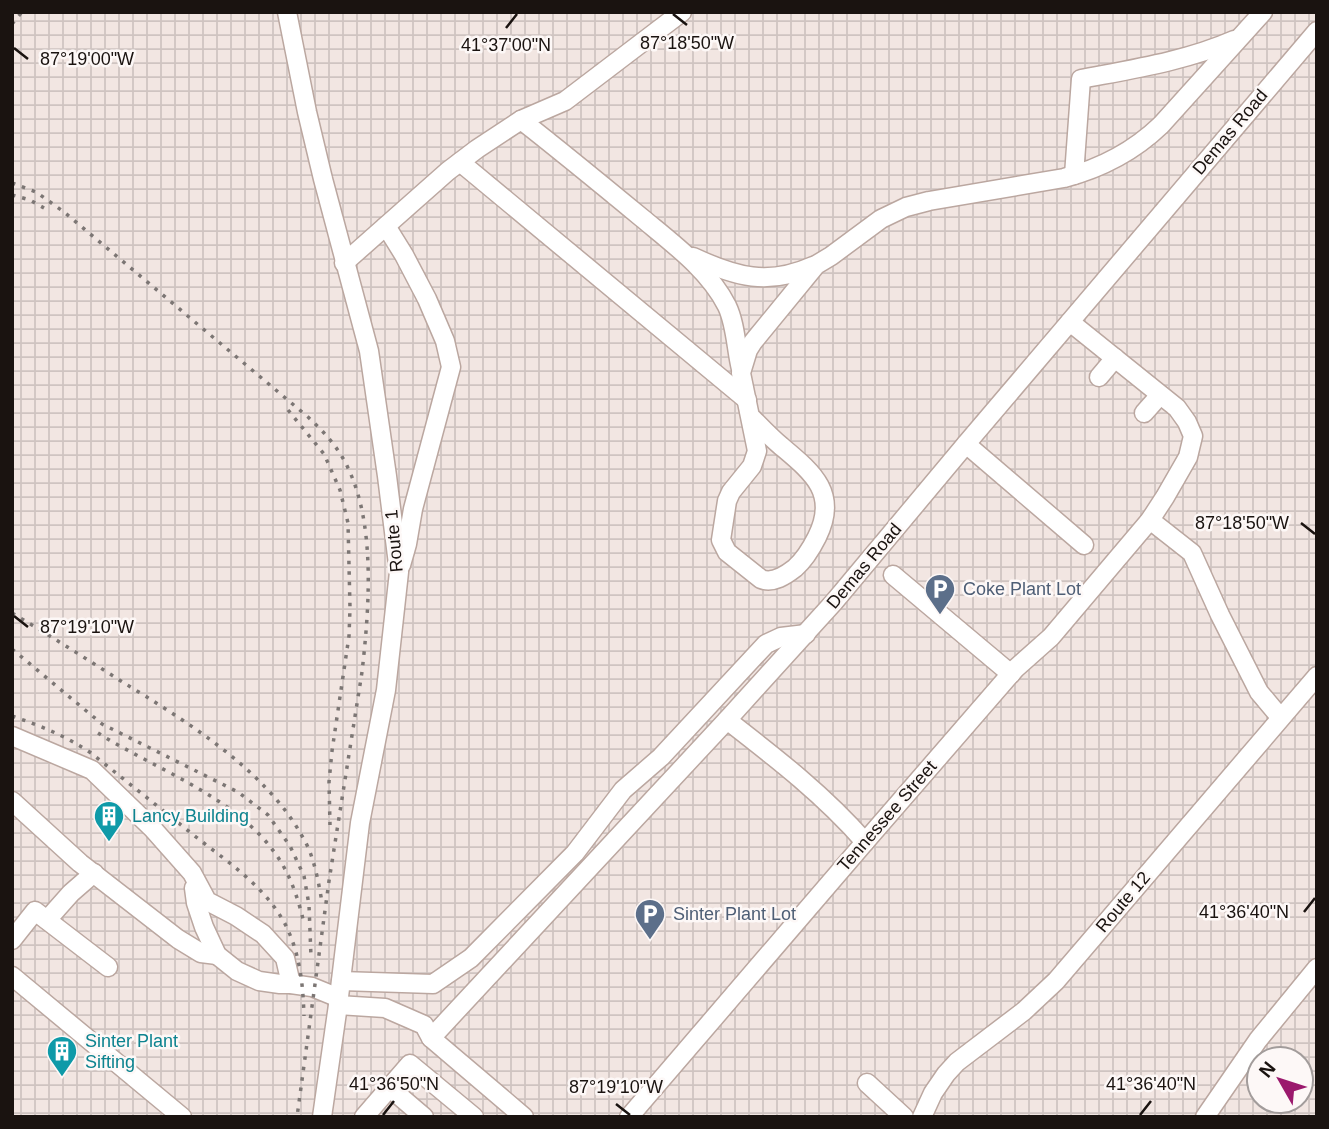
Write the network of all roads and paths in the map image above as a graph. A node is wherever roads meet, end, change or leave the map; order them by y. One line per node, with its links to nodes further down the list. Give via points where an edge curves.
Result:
1 (287, 12): 11 (street, Route 1)
2 (682, 12): 6 (street, via 573,96)
3 (1260, 14): 5 (street)
4 (1317, 31): 13 (street, Demas Road)
5 (1241, 37): 8 (street, via 1146,140 1128,153); 8 (street, via 1179,60 1081,79)
6 (521, 120): 7 (street); 10 (street)
7 (460, 162): 9 (street); 18 (street)
8 (1074, 175): 12 (street, via 906,207 881,219)
9 (386, 226): 11 (street); 23 (street, via 427,299 451,368)
10 (684, 253): 12 (street, via 724,270 765,278); 15 (street, via 729,309)
11 (344, 263): 23 (street, Route 1, via 369,351)
12 (817, 265): 15 (street, via 753,342)
13 (1070, 322): 14 (street); 20 (street, Demas Road)
14 (1115, 358): 16 (street); 17 (street)
15 (741, 373): 18 (street)
16 (1099, 377)
17 (1160, 394): 19 (street); 21 (street, Tennessee Street, via 1177,408 1193,436 1188,457)
18 (748, 408): 18 (street, via 757,451 727,501 721,540 727,552 767,582 799,564 816,540 824,520 824,502 810,471)
19 (1144, 413)
20 (966, 444): 22 (street); 25 (street, Demas Road)
21 (1150, 520): 26 (street, Tennessee Street, via 1051,637); 28 (street, via 1192,554 1259,692)
22 (1084, 545)
23 (399, 572): 42 (street, Route 1, via 386,690 360,823)
24 (893, 575): 26 (street)
25 (806, 634): 29 (street); 42 (street, via 766,644 661,757 623,790 575,853 471,958 433,984)
26 (1012, 674): 32 (street, Tennessee Street)
27 (1317, 676): 28 (street, Route 12)
28 (1280, 717): 54 (street, Route 12, via 1056,981 946,1074)
29 (727, 720): 32 (street, via 803,780); 43 (street)
30 (12, 736): 34 (street, via 92,770)
31 (12, 801): 33 (street)
32 (865, 842): 52 (street, Tennessee Street)
33 (94, 873): 35 (street); 37 (street, via 178,939 201,953)
34 (192, 873): 37 (street, via 195,903); 41 (street, via 207,901 263,934 285,958)
35 (47, 920): 36 (street, via 36,911); 38 (street)
36 (12, 940)
37 (217, 955): 41 (street, via 260,981)
38 (107, 967)
39 (1317, 968): 55 (street, via 1258,1040)
40 (12, 976): 46 (street)
41 (291, 984): 42 (street)
42 (339, 995): 43 (street, via 424,1025); 47 (street, Route 1)
43 (431, 1038): 51 (street)
44 (867, 1083): 53 (street)
45 (390, 1087): 48 (street); 49 (street); 50 (street, via 410,1064)
46 (182, 1117)
47 (322, 1117)
48 (364, 1117)
49 (424, 1117)
50 (474, 1117)
51 (524, 1117)
52 (629, 1117)
53 (904, 1117)
54 (922, 1117)
55 (1205, 1117)

